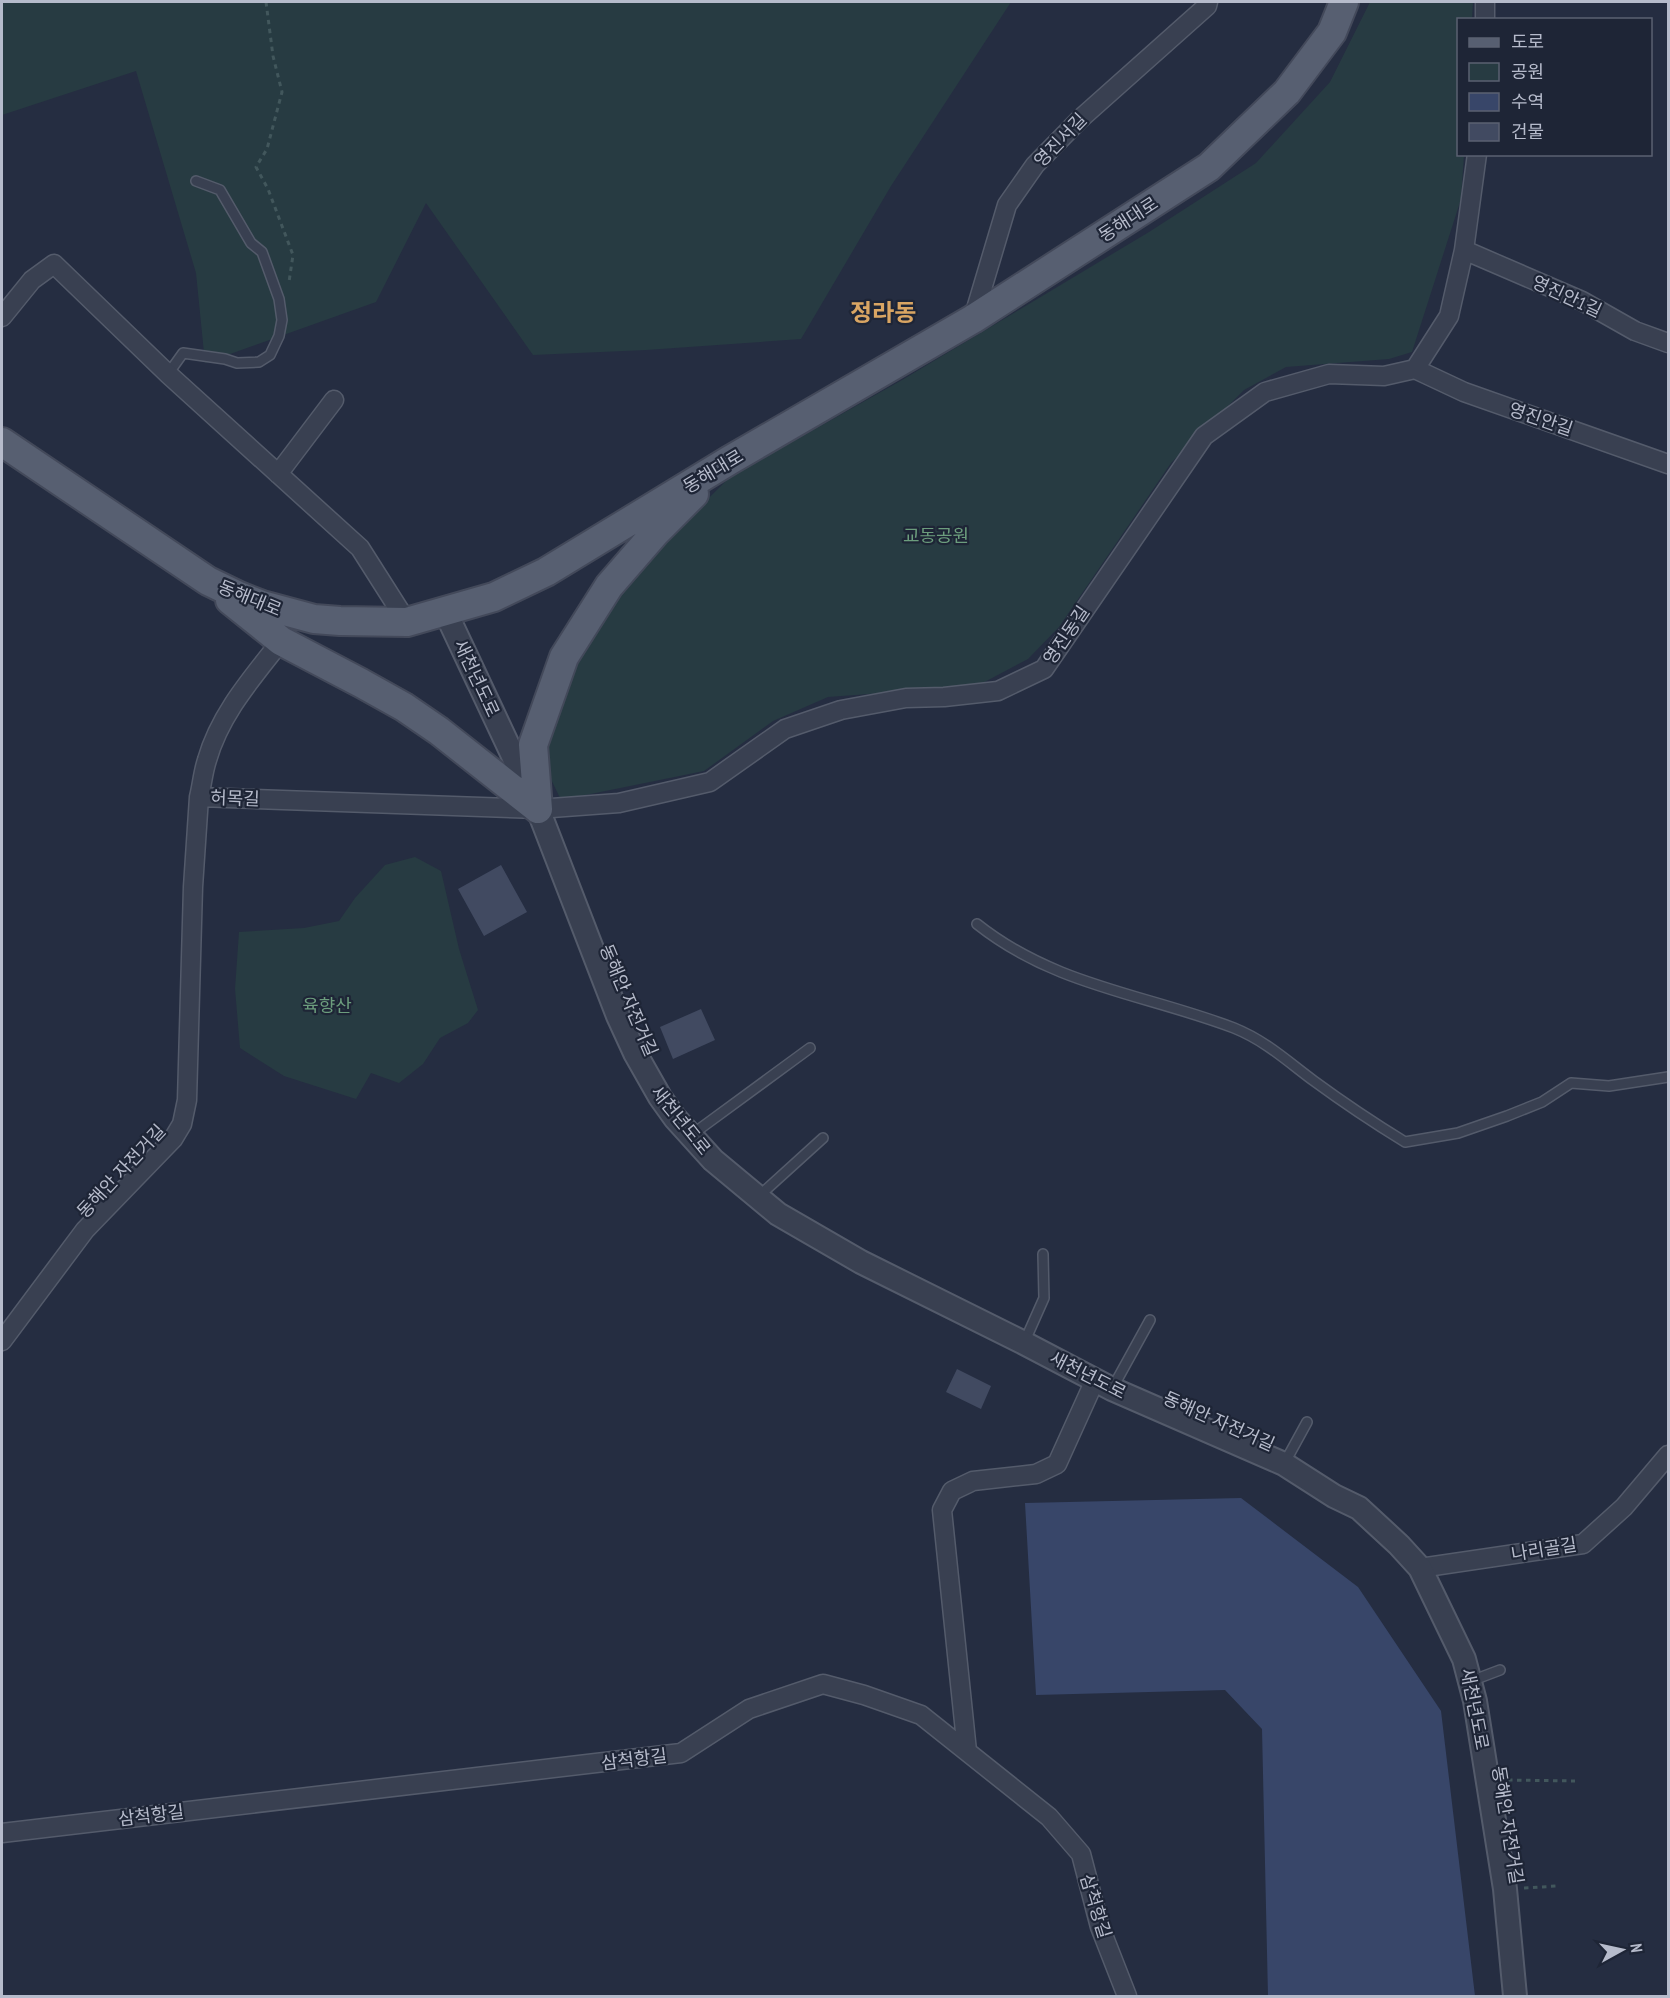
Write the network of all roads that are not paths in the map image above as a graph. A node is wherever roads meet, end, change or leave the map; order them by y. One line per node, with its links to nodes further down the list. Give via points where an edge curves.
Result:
1 (1208, 2): 9 (street, 영진서길, via 1035,165 1007,205)
2 (1344, 2): 9 (main road, 동해대로, via 1332,32 1287,92 1209,167)
3 (1485, 2): 4 (street)
4 (1485, 18)
5 (1477, 156): 7 (street)
6 (196, 181): 12 (lane, via 220,190 251,243 262,252 279,299 282,320 270,355 259,362 237,363 183,352)
7 (1464, 250): 10 (street, 영진안1길); 11 (street, via 1449,316)
8 (2, 317): 12 (street, via 32,280 54,264)
9 (973, 320): 15 (main road, 동해대로)
10 (1668, 343)
11 (1416, 369): 16 (street, 영진안길, via 1464,392); 23 (street, 영진동길, via 1384,376 1329,374 1265,392 1204,436 1044,669 998,691 895,700 841,710 785,729 710,782 619,803)
12 (168, 374): 17 (street)
13 (334, 399): 17 (street)
14 (2, 442): 18 (main road, 동해대로)
15 (730, 460): 19 (main road, 동해대로, via 546,572 494,597); 23 (main road, via 655,533 609,586 564,657 533,745)
16 (1668, 464)
17 (278, 474): 20 (street, via 360,548)
18 (208, 581): 20 (main road, 동해대로, via 262,605 314,619); 21 (main road)
19 (446, 613): 20 (main road, 동해대로); 23 (street, 새천년도로)
20 (407, 622)
21 (281, 641): 22 (street, via 225,718 206,760); 23 (main road, via 404,707)
22 (199, 797): 23 (street, 허목길); 32 (street, 허목길, via 187,1100 182,1124 173,1139 85,1230)
23 (538, 809): 27 (street, 새천년도로, via 635,1053 660,1098)
24 (977, 924): 26 (lane, via 1000,943 1066,976 1235,1029 1269,1045 1355,1111 1405,1142 1458,1133 1507,1116 1542,1102 1571,1083 1609,1086)
25 (810, 1048): 27 (lane)
26 (1668, 1077)
27 (690, 1136): 29 (street, 새천년도로)
28 (823, 1138): 29 (lane)
29 (757, 1198): 33 (street, 새천년도로, via 827,1244)
30 (1043, 1254): 33 (lane, via 1044,1298)
31 (1150, 1320): 34 (lane)
32 (2, 1341)
33 (1024, 1343): 34 (street, 새천년도로)
34 (1103, 1384): 37 (street, 새천년도로); 41 (street, via 1057,1464 1036,1474 973,1481 952,1491 942,1510)
35 (1308, 1422): 37 (lane)
36 (1668, 1455): 38 (street, 나리골길, via 1624,1507 1582,1544)
37 (1284, 1464): 38 (street, 새천년도로, via 1359,1508)
38 (1419, 1568): 40 (street, 새천년도로)
39 (1500, 1670): 40 (lane)
40 (1471, 1681): 44 (street, 새천년도로, via 1505,1889)
41 (967, 1751): 42 (street, 삼척항길, via 921,1715 823,1684 749,1708 681,1753); 43 (street, 삼척항길, via 1049,1817 1081,1854 1100,1927)
42 (2, 1833)
43 (1127, 1996)
44 (1515, 1996)

